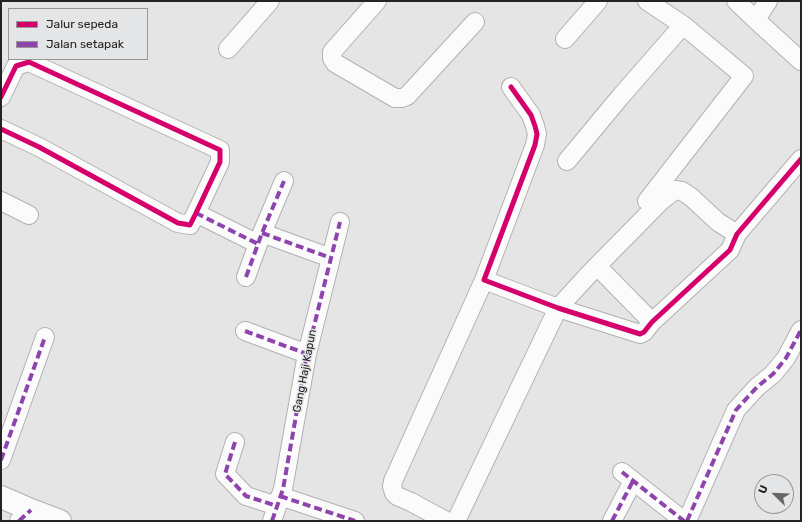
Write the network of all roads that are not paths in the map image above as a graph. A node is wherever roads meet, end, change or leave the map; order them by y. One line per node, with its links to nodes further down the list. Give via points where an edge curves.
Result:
1 (270, 1): 11 (street)
2 (376, 1): 8 (street, via 332,52 332,58 335,63 395,98 407,96)
3 (598, 1): 10 (street)
4 (647, 1): 9 (street)
5 (736, 1): 7 (street)
6 (768, 1): 7 (street)
7 (756, 20): 12 (street)
8 (475, 22)
9 (683, 25): 17 (street); 20 (street, via 744,76)
10 (565, 39)
11 (228, 49)
12 (801, 60)
13 (511, 88): 29 (street, via 531,115 537,134)
14 (1, 97): 21 (street, via 16,66 29,62 220,150 220,162)
15 (1, 129): 21 (street, via 178,223 190,224)
16 (801, 158): 24 (street)
17 (567, 161)
18 (284, 181): 25 (street)
19 (1, 201): 22 (street)
20 (647, 201)
21 (196, 213): 25 (street)
22 (29, 215)
23 (340, 222): 26 (street, Gang Haji Kapun)
24 (737, 234): 27 (street, via 718,222 691,197 675,190); 31 (street, via 730,250)
25 (260, 239): 26 (street); 28 (street)
26 (331, 258): 35 (street, Gang Haji Kapun)
27 (596, 266): 30 (street); 31 (street)
28 (246, 277)
29 (484, 280): 30 (street); 43 (street, via 392,486 397,496)
30 (558, 308): 31 (street, via 640,334); 44 (street)
31 (652, 322)
32 (801, 330): 46 (street, via 786,358 773,374 736,410)
33 (245, 331): 35 (street)
34 (45, 337): 37 (street)
35 (307, 354): 39 (street, Gang Haji Kapun, via 283,489)
36 (235, 442): 39 (street, via 225,474 246,496)
37 (1, 460)
38 (1, 497): 40 (street)
39 (276, 508): 42 (street)
40 (25, 516): 41 (street)
41 (60, 521)
42 (355, 521)
43 (446, 521)
44 (456, 521)
45 (612, 521): 46 (street, via 628,476)
46 (686, 521)

